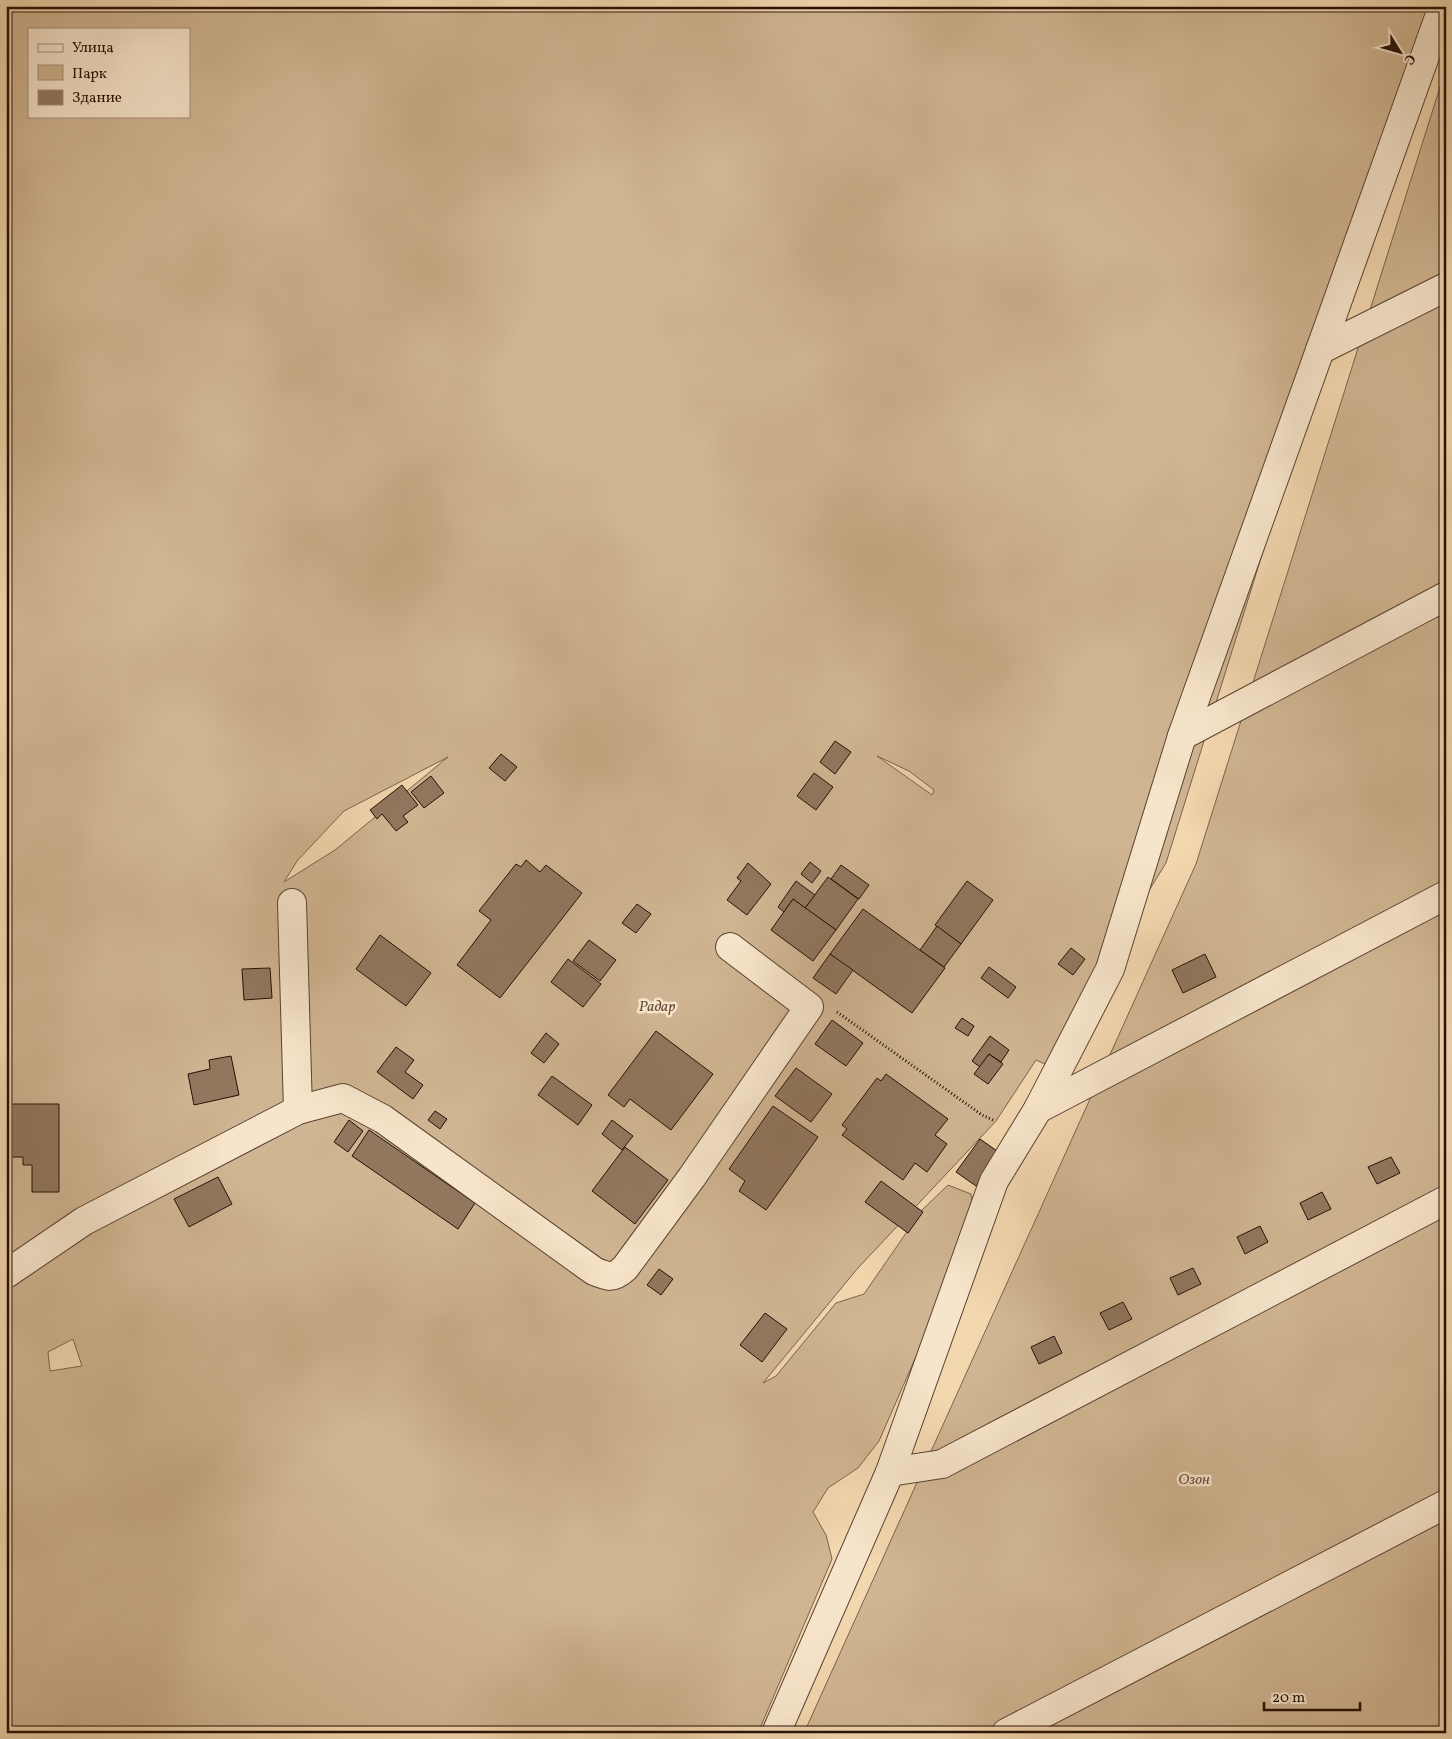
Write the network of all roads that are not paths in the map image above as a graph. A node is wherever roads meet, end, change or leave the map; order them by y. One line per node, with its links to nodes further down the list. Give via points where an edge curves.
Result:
1 (1443, 6): 3 (lane)
2 (1446, 287): 3 (lane)
3 (1320, 350): 5 (lane)
4 (1446, 596): 5 (lane)
5 (1182, 736): 9 (lane, via 1110,969)
6 (1446, 895): 9 (lane)
7 (292, 904): 10 (lane)
8 (730, 947): 10 (lane, via 809,1007 692,1177 617,1275 606,1277 594,1271 383,1119 343,1098)
9 (1038, 1109): 13 (lane, via 994,1181)
10 (298, 1110): 12 (lane, via 84,1221)
11 (1446, 1200): 13 (lane, via 942,1464)
12 (6, 1274)
13 (890, 1472): 15 (lane)
14 (1446, 1504): 16 (lane)
15 (776, 1733)
16 (1006, 1733)

